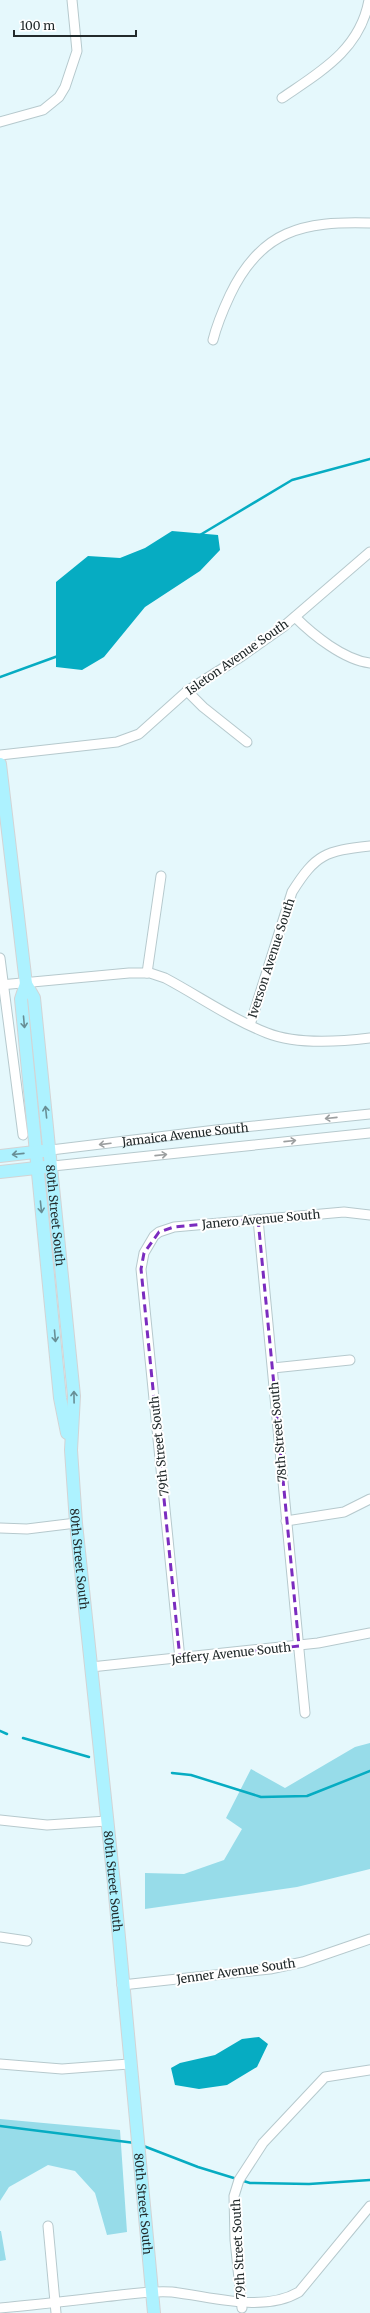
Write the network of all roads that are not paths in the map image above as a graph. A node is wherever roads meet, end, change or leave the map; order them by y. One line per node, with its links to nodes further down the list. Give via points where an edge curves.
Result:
1 (72, 0): 4 (street, via 77,51 65,87 59,97 43,110)
2 (369, 0): 3 (street, via 362,22 336,61)
3 (282, 98)
4 (0, 122)
5 (370, 223): 6 (street, via 343,222 307,227 273,239 252,257 239,276 217,324)
6 (213, 340)
7 (370, 552): 8 (street, Isleton Avenue South)
8 (295, 617): 9 (street, via 323,641); 10 (street, Isleton Avenue South, via 242,656)
9 (370, 663)
10 (187, 691): 11 (street); 12 (street, Isleton Avenue South, via 130,740)
11 (247, 742)
12 (0, 756)
13 (0, 764): 18 (main road, 80th Street South)
14 (370, 846): 20 (street, Iverson Avenue South, via 325,855 313,862 304,873 292,892)
15 (161, 876): 17 (street)
16 (0, 958): 19 (street)
17 (147, 973): 18 (street); 20 (street, via 165,978)
18 (26, 984): 19 (street); 25 (main road, 80th Street South, one-way to 18, via 34,998); 26 (main road, 80th Street South, one-way to 26, via 21,999)
19 (1, 985): 24 (street)
20 (250, 1025): 21 (street, via 290,1039)
21 (370, 1038)
22 (370, 1114): 25 (street, Jamaica Avenue South, one-way to 25)
23 (370, 1133): 28 (street, Jamaica Avenue South, one-way to 23)
24 (23, 1135)
25 (51, 1150): 26 (main road, Jamaica Avenue South); 28 (main road, 80th Street South)
26 (35, 1152): 27 (main road, Jamaica Avenue South, one-way to 27); 29 (main road, 80th Street South)
27 (0, 1156)
28 (52, 1166): 29 (main road, Jamaica Avenue South); 36 (main road, 80th Street South, one-way to 28, via 74,1396)
29 (37, 1168): 30 (main road, Jamaica Avenue South); 36 (main road, 80th Street South, one-way to 36, via 60,1398)
30 (0, 1172)
31 (370, 1215): 32 (street, Janero Avenue South, via 344,1212)
32 (258, 1219): 33 (street, Janero Avenue South, via 174,1227); 35 (street, 78th Street South)
33 (154, 1236): 43 (street, 79th Street South, via 144,1253 141,1269)
34 (350, 1360): 35 (street)
35 (273, 1368): 38 (street, 78th Street South)
36 (71, 1450): 39 (main road, 80th Street South)
37 (370, 1499): 38 (street, via 344,1512)
38 (286, 1521): 42 (street, 78th Street South)
39 (76, 1523): 40 (street, via 27,1529); 44 (main road, 80th Street South)
40 (0, 1528)
41 (370, 1633): 42 (street, Jeffery Avenue South)
42 (299, 1646): 43 (street, Jeffery Avenue South); 45 (street, 78th Street South)
43 (180, 1659): 44 (street, Jeffery Avenue South)
44 (91, 1667): 47 (main road, 80th Street South)
45 (305, 1713)
46 (0, 1820): 47 (street, via 47,1825)
47 (107, 1821): 51 (main road, 80th Street South)
48 (0, 1937): 50 (street)
49 (370, 1939): 51 (street, Jenner Avenue South, via 303,1962 270,1969)
50 (27, 1941)
51 (122, 1985): 53 (main road, 80th Street South)
52 (0, 2064): 53 (street, via 62,2069)
53 (129, 2064): 57 (main road, 80th Street South)
54 (370, 2070): 60 (street, 79th Street South, via 326,2078 264,2143 236,2185 235,2240)
55 (370, 2206): 60 (street, via 291,2300 278,2306)
56 (48, 2226): 58 (street)
57 (152, 2292): 58 (street); 60 (street, via 172,2292); 62 (main road, 80th Street South)
58 (55, 2303): 59 (street); 61 (street)
59 (0, 2308)
60 (242, 2308)
61 (56, 2313)
62 (154, 2313)

